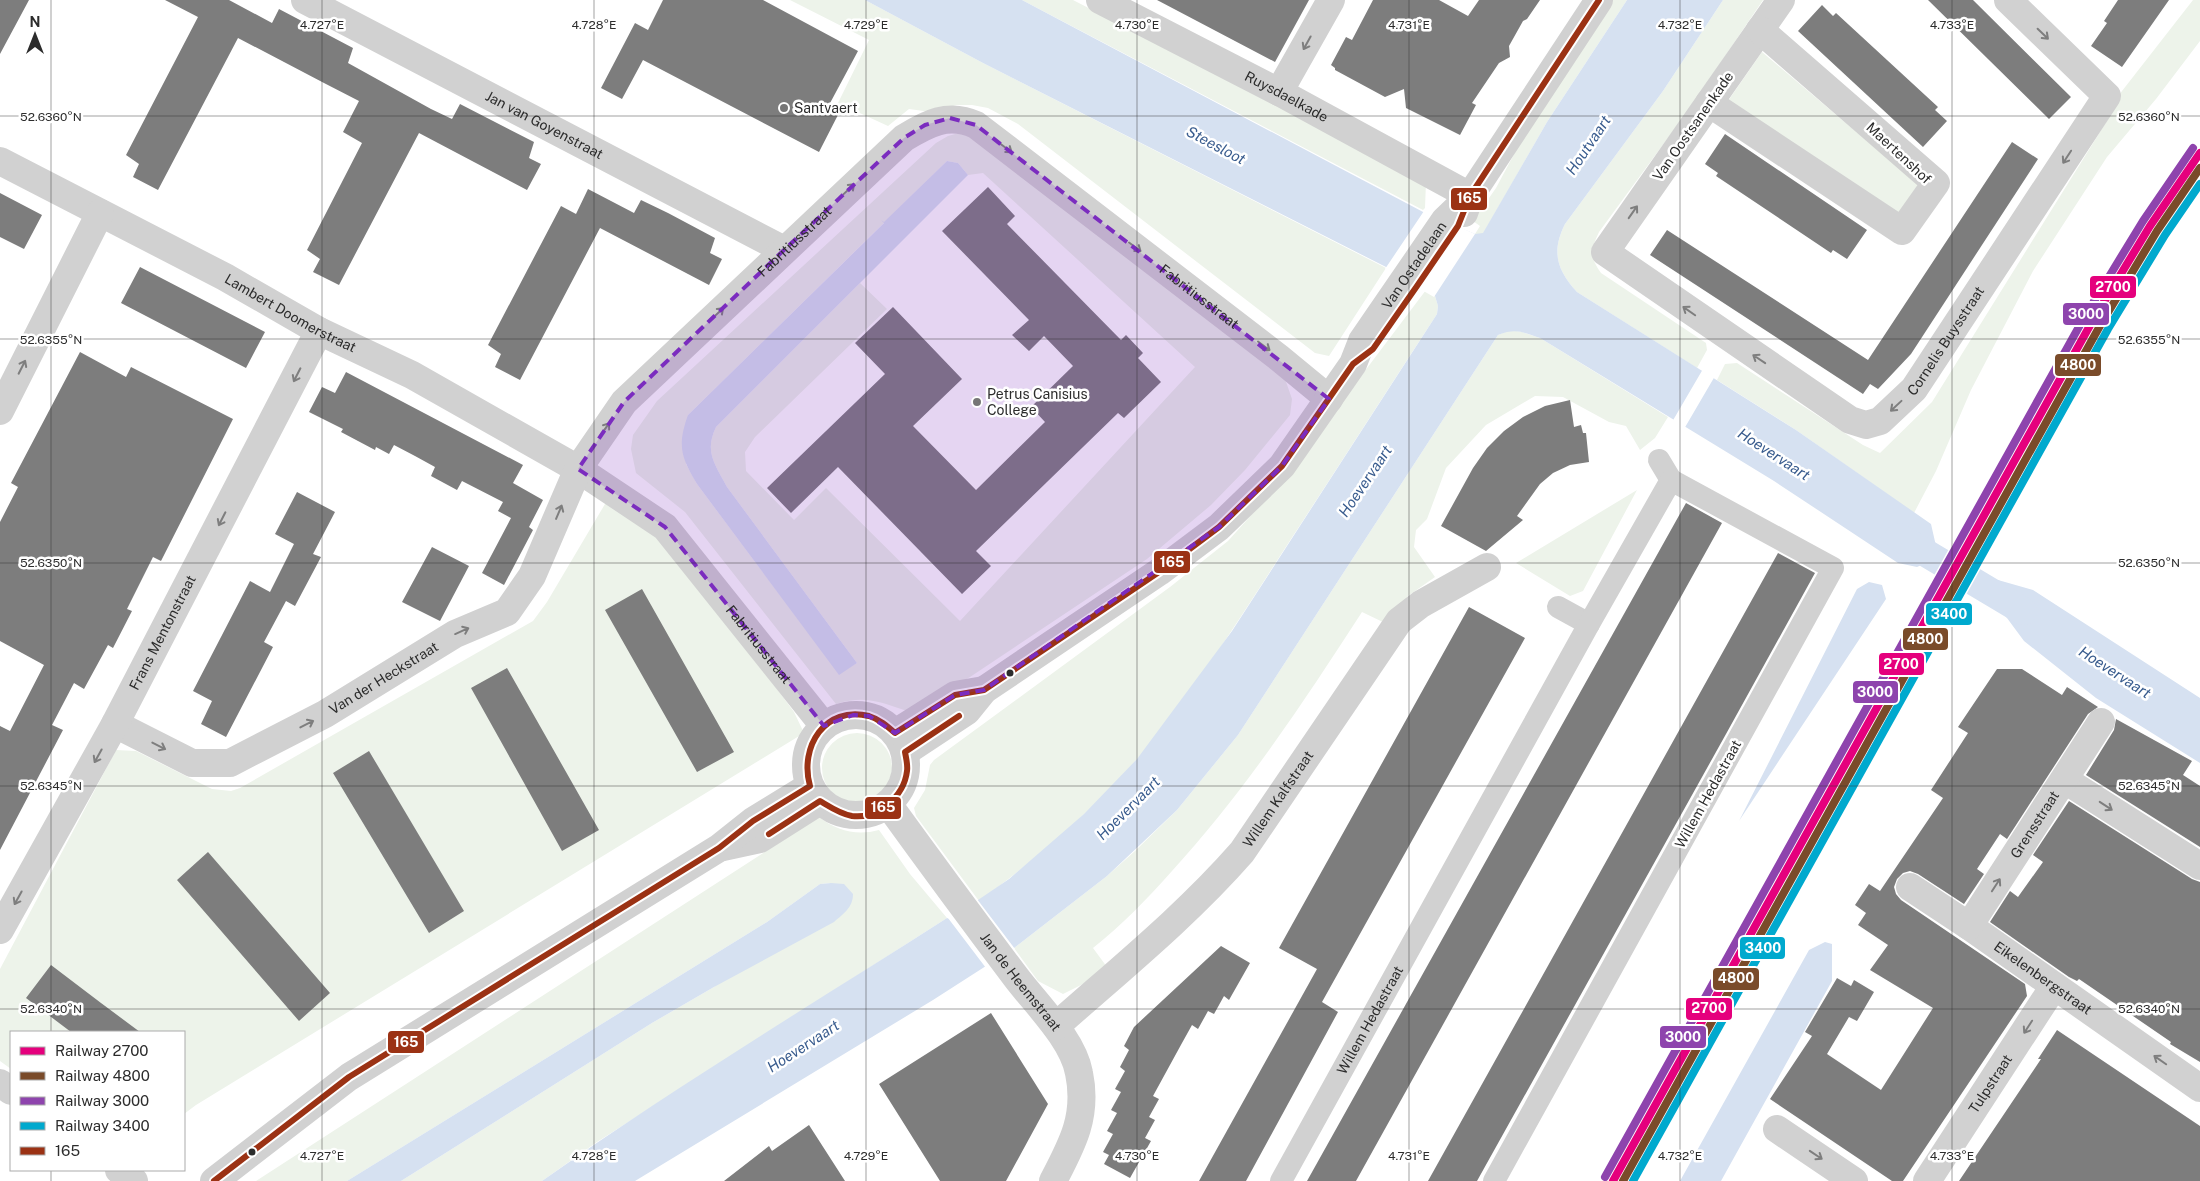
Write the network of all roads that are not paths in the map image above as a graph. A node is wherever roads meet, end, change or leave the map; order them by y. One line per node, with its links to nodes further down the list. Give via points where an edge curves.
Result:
1 (304, 0): 13 (street, Jan van Goyenstraat)
2 (1100, 0): 8 (street, Ruysdaelkade)
3 (1331, 0): 8 (street, one-way to 8)
4 (1599, 0): 11 (street, Van Ostadelaan)
5 (1781, 0): 7 (street, Van Oostsanenkade)
6 (2008, 0): 14 (street, Cornelis Buysstraat, one-way to 14, via 2107,96 1914,389 1880,421 1866,425 1850,420)
7 (1760, 30): 9 (street, Van Oostsanenkade); 9 (street, Maertenshof, via 1936,183 1902,231)
8 (1279, 92): 11 (street, Ruysdaelkade)
9 (1709, 103): 14 (street, Van Oostsanenkade, one-way to 9)
10 (0, 161): 12 (street, Lambert Doomerstraat)
11 (1470, 196): 16 (street, Van Ostadelaan, via 1410,283 1362,341 1353,364)
12 (100, 214): 15 (street, Lambert Doomerstraat, via 225,277); 17 (street, one-way to 12)
13 (784, 250): 16 (street, Fabritiusstraat, one-way to 16, via 904,138 937,121 950,118 966,121); 19 (street, Fabritiusstraat, one-way to 13, via 624,402)
14 (1605, 252)
15 (319, 331): 19 (street, Lambert Doomerstraat, via 412,375); 25 (street, Frans Mentonstraat, one-way to 25)
16 (1329, 399): 27 (street, Van Ostadelaan, via 1282,466 1219,527 1159,572 984,690 955,695)
17 (0, 411)
18 (1659, 460): 20 (street)
19 (578, 469): 25 (street, Van der Heckstraat, one-way to 19, via 192,763 230,763 325,714 456,634 507,612 532,576); 26 (street, Fabritiusstraat, via 665,527)
20 (1671, 480): 23 (street, Willem Hedastraat); 44 (street, Willem Hedastraat, via 1833,568)
21 (1488, 568): 36 (street, Willem Kalfstraat, via 1421,604 1399,622 1242,852 1198,900)
22 (1558, 607): 23 (street)
23 (1588, 624): 43 (street, Willem Hedastraat)
24 (2101, 722): 28 (street, Grensstraat)
25 (115, 724): 34 (street, Frans Mentonstraat, one-way to 34)
26 (824, 726): 27 (street, via 838,718 868,716 883,722); 29 (street, via 813,738 807,754 806,770)
27 (900, 742): 30 (street, via 907,772 901,790)
28 (2065, 780): 31 (street, one-way to 31); 33 (street, Grensstraat, one-way to 28)
29 (815, 794): 30 (street, via 836,812 854,816 872,813); 42 (street, via 753,821 719,848 349,1077)
30 (888, 804): 36 (street, Jan de Heemstraat)
31 (2200, 866)
32 (1910, 887): 33 (street, Eikelenbergstraat)
33 (1969, 926): 35 (street, Eikelenbergstraat)
34 (0, 930)
35 (2054, 986): 37 (street, Eikelenbergstraat, one-way to 35); 46 (street, Tulpstraat, one-way to 46)
36 (1056, 1026): 40 (street, Jan de Heemstraat, via 1079,1071 1082,1090 1076,1136)
37 (2200, 1088)
38 (1777, 1129): 45 (street, one-way to 45)
39 (120, 1171): 41 (street)
40 (1060, 1178)
41 (134, 1181)
42 (214, 1181)
43 (1281, 1181)
44 (1494, 1181)
45 (1854, 1181)
46 (1927, 1181)

